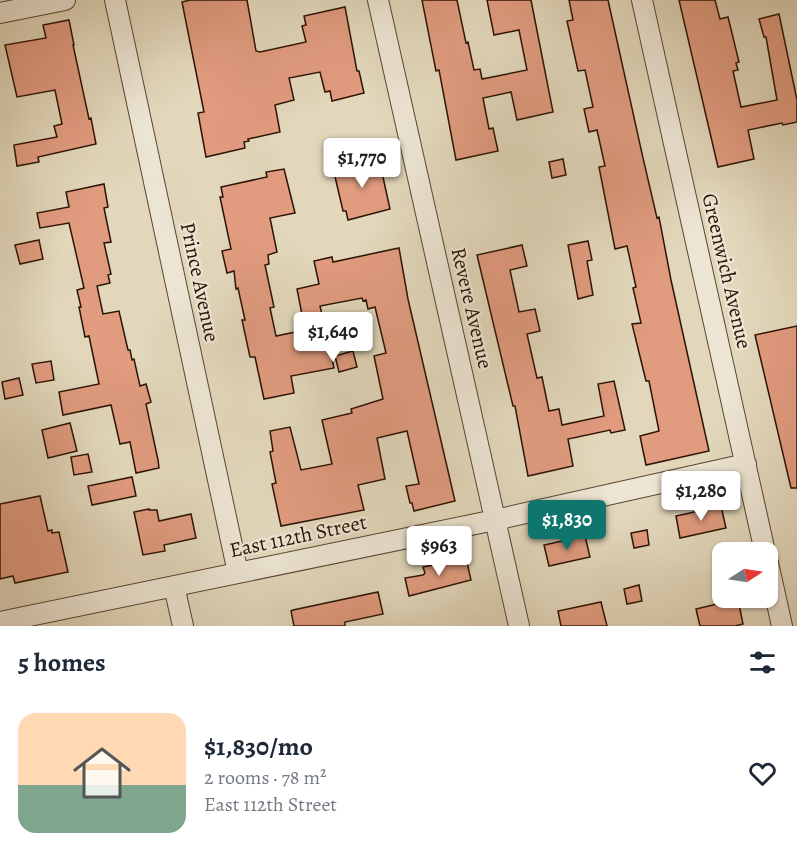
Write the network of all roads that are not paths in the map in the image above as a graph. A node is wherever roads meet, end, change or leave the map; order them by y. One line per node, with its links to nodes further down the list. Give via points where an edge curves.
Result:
1 (65, 0): 5 (street)
2 (115, 0): 9 (street, Prince Avenue)
3 (378, 0): 7 (street, Revere Avenue)
4 (642, 0): 6 (street, Greenwich Avenue)
5 (0, 13)
6 (746, 464): 7 (street, East 112th Street); 8 (street, Greenwich Avenue)
7 (495, 520): 9 (street, East 112th Street); 14 (street, Revere Avenue)
8 (763, 542)
9 (238, 573): 10 (street, East 112th Street)
10 (174, 586): 12 (street, East 112th Street); 13 (street)
11 (778, 608): 15 (street)
12 (0, 622)
13 (183, 626)
14 (519, 626)
15 (782, 626)

